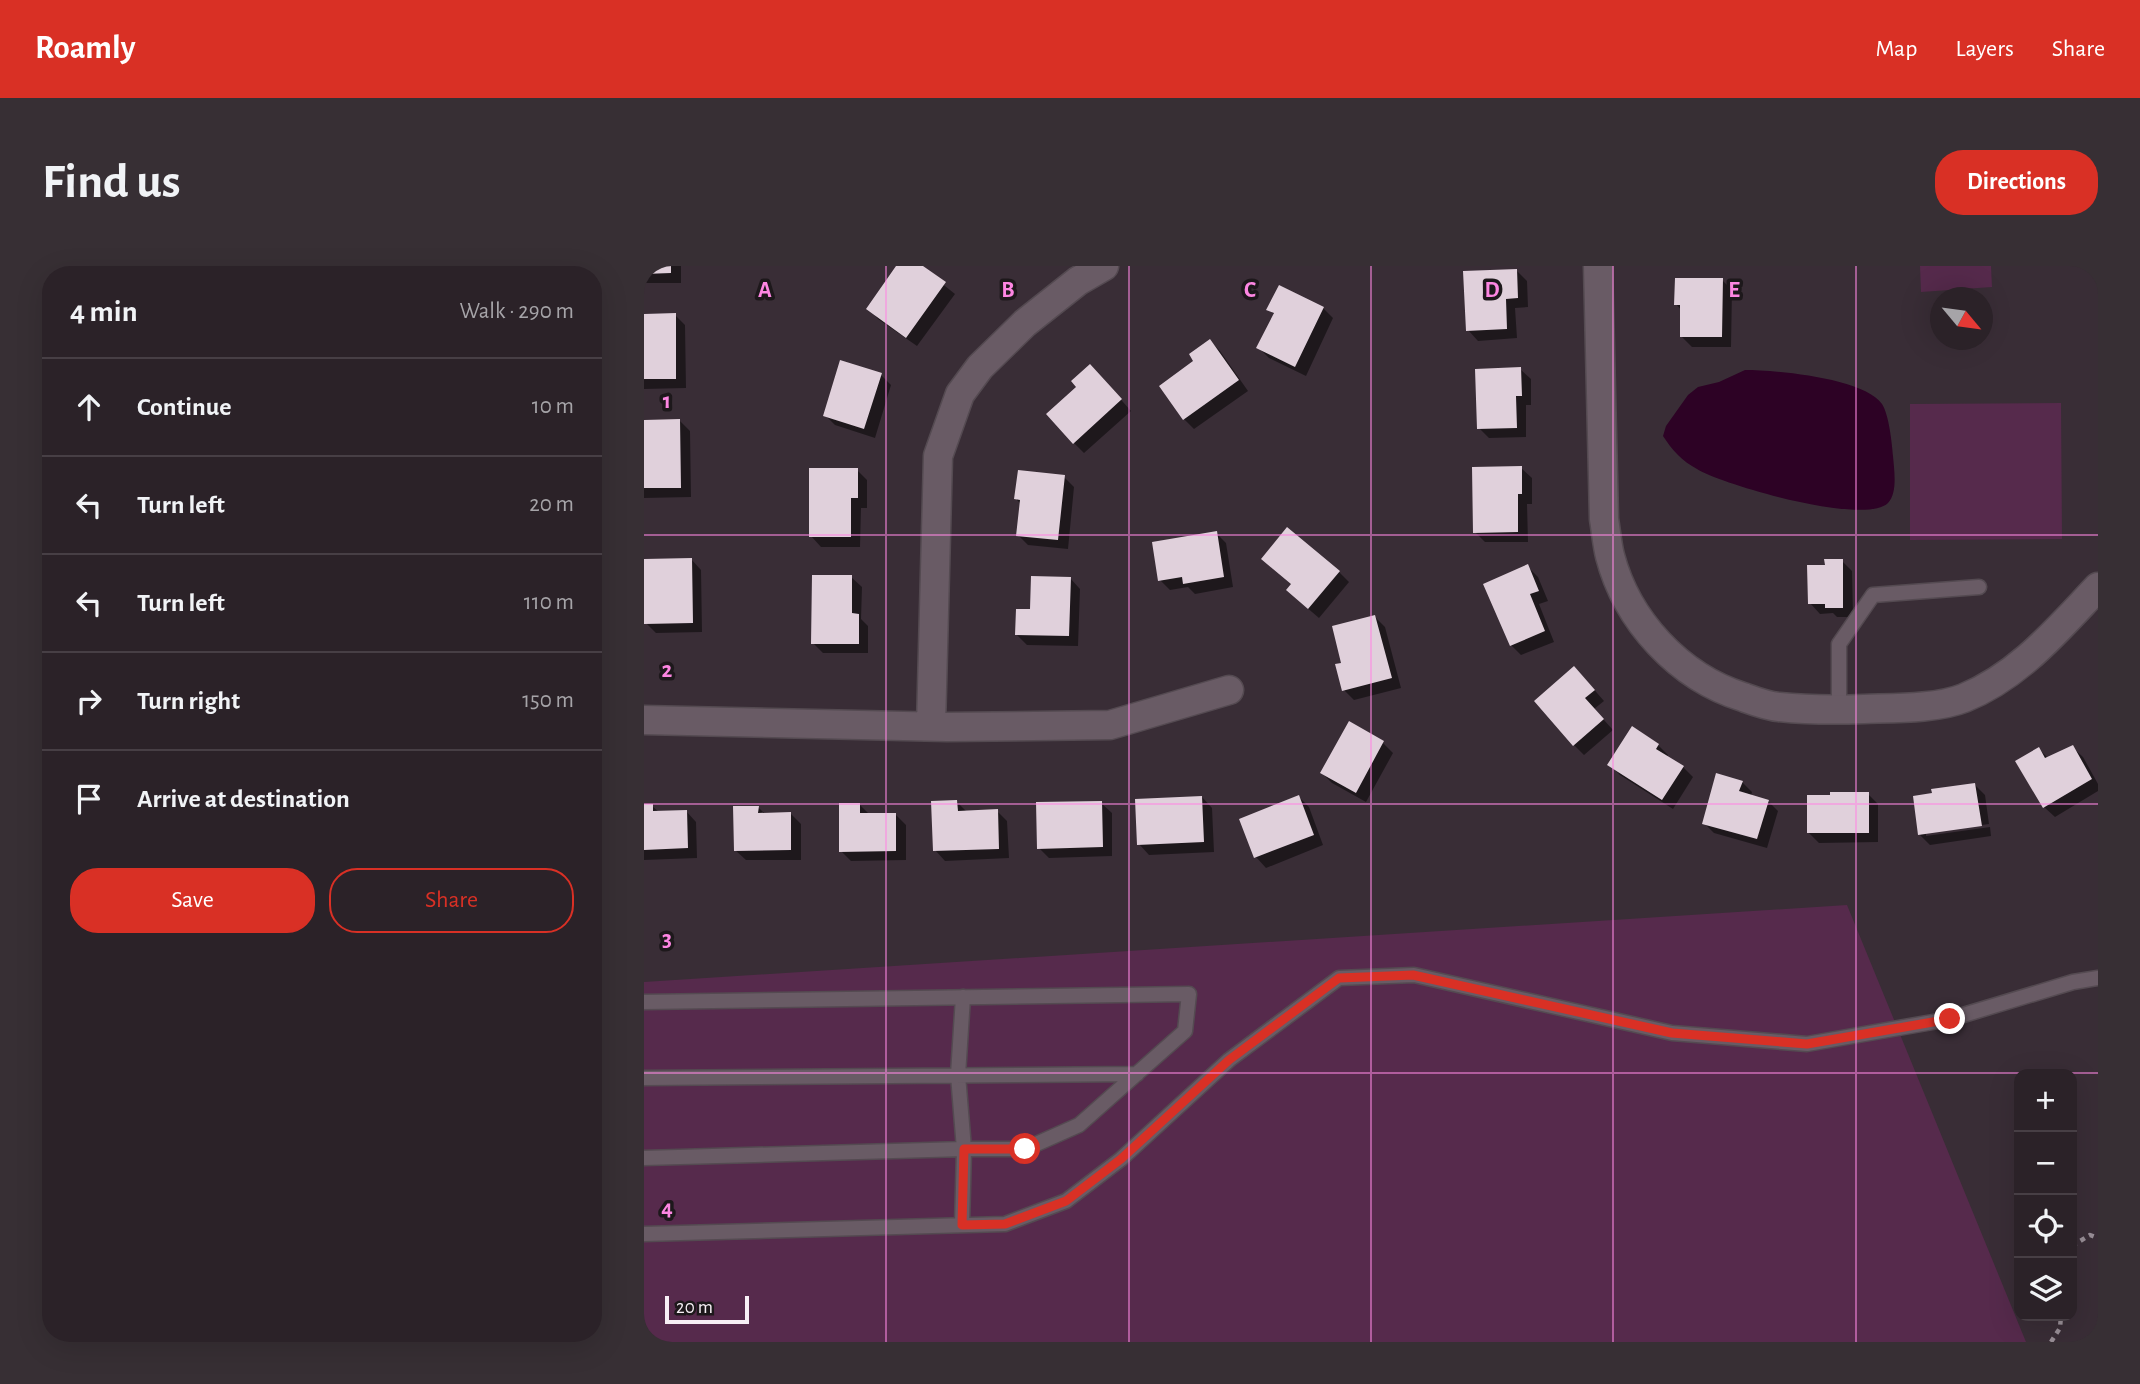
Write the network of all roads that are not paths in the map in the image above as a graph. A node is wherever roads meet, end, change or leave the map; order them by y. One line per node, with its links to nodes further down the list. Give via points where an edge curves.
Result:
1 (1104, 266): 8 (street, via 1025,323 980,366 960,394 938,456)
2 (1598, 266): 6 (street, via 1604,519 1610,557 1626,597 1650,635 1684,668 1727,692 1776,707)
3 (1979, 587): 6 (lane, via 1873,594 1839,643)
4 (2098, 587): 6 (street, via 2010,674 1963,699 1917,707)
5 (1229, 690): 8 (street, via 1110,725)
6 (1839, 710)
7 (644, 720): 8 (street)
8 (931, 726)
9 (2098, 978): 17 (lane, via 1950,1019 1807,1044 1672,1033 1413,975 1339,978 1229,1060 1121,1159 1066,1201 1005,1224)
10 (963, 997): 11 (lane); 12 (lane, via 1189,994 1185,1031); 13 (lane)
11 (644, 1002)
12 (1137, 1074): 13 (lane); 15 (lane, via 1079,1125 1025,1149)
13 (958, 1075): 14 (lane); 15 (lane)
14 (644, 1078)
15 (964, 1149): 16 (lane); 17 (lane)
16 (644, 1158)
17 (962, 1225): 18 (lane)
18 (644, 1234)

